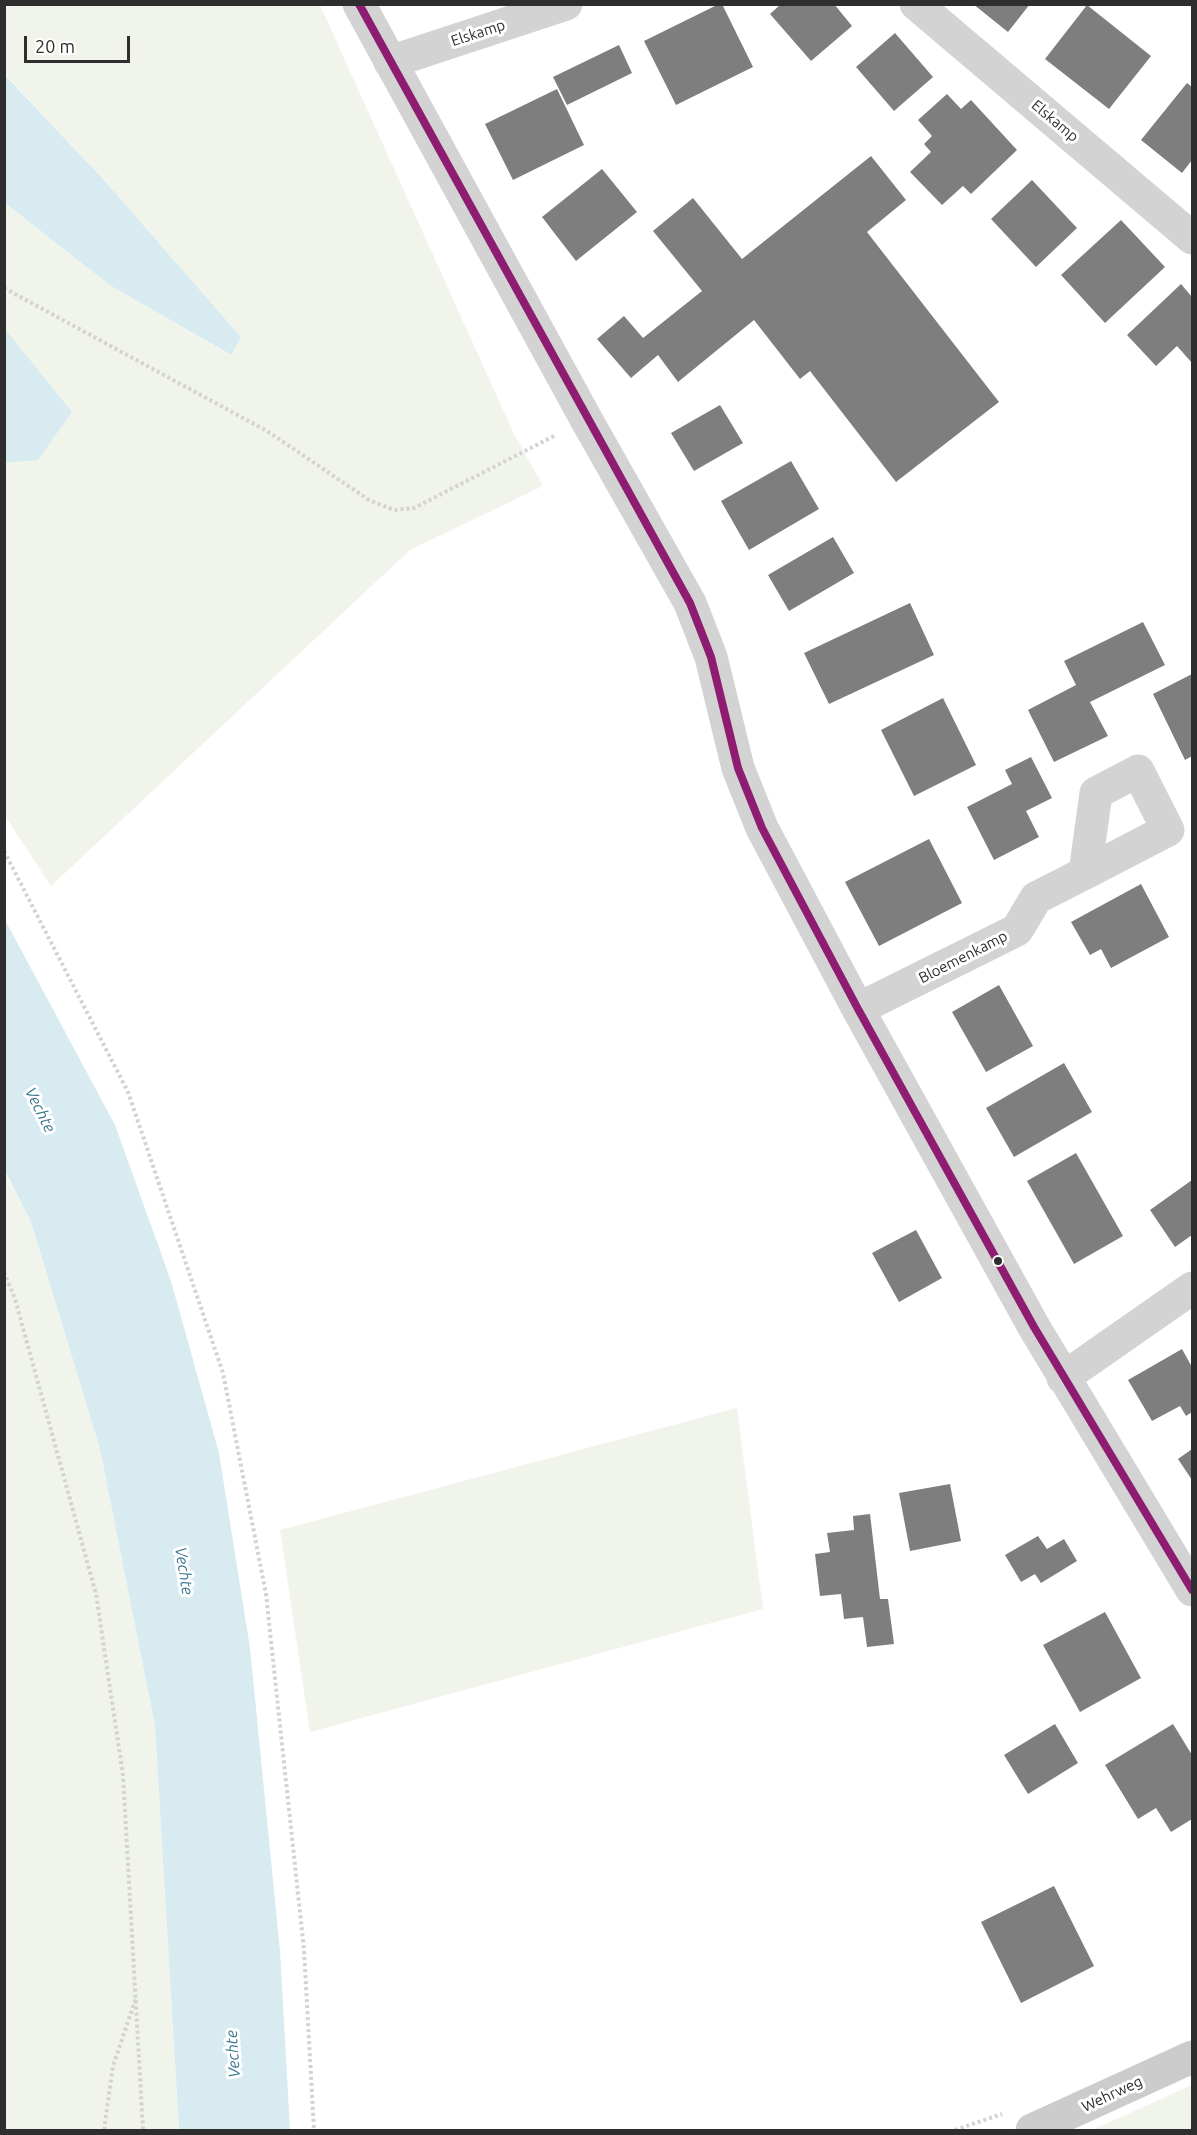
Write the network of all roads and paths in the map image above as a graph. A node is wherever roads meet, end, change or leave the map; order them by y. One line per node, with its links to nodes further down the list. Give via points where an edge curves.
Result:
1 (359, 4): 4 (street)
2 (566, 4): 4 (street, Elskamp)
3 (916, 4): 5 (street, Elskamp)
4 (390, 62): 7 (street)
5 (1192, 238)
6 (4, 288): 7 (path, via 267,432 369,500 394,510 414,508)
7 (585, 419): 10 (street, via 690,603 711,657 738,768 750,800)
8 (4, 851): 19 (path, via 128,1092 223,1373 266,1594 304,1950)
9 (1085, 873): 10 (street, Bloemenkamp, via 1036,898 1017,930)
10 (858, 1009): 13 (street)
11 (4, 1272): 15 (path, via 15,1299 96,1594 123,1775)
12 (1192, 1288): 13 (street)
13 (1063, 1378): 14 (street)
14 (1192, 1590)
15 (137, 1995): 17 (path, via 113,2066); 18 (path)
16 (1192, 2057): 20 (street, Wehrweg)
17 (104, 2130)
18 (143, 2130)
19 (314, 2130)
20 (1032, 2130)

